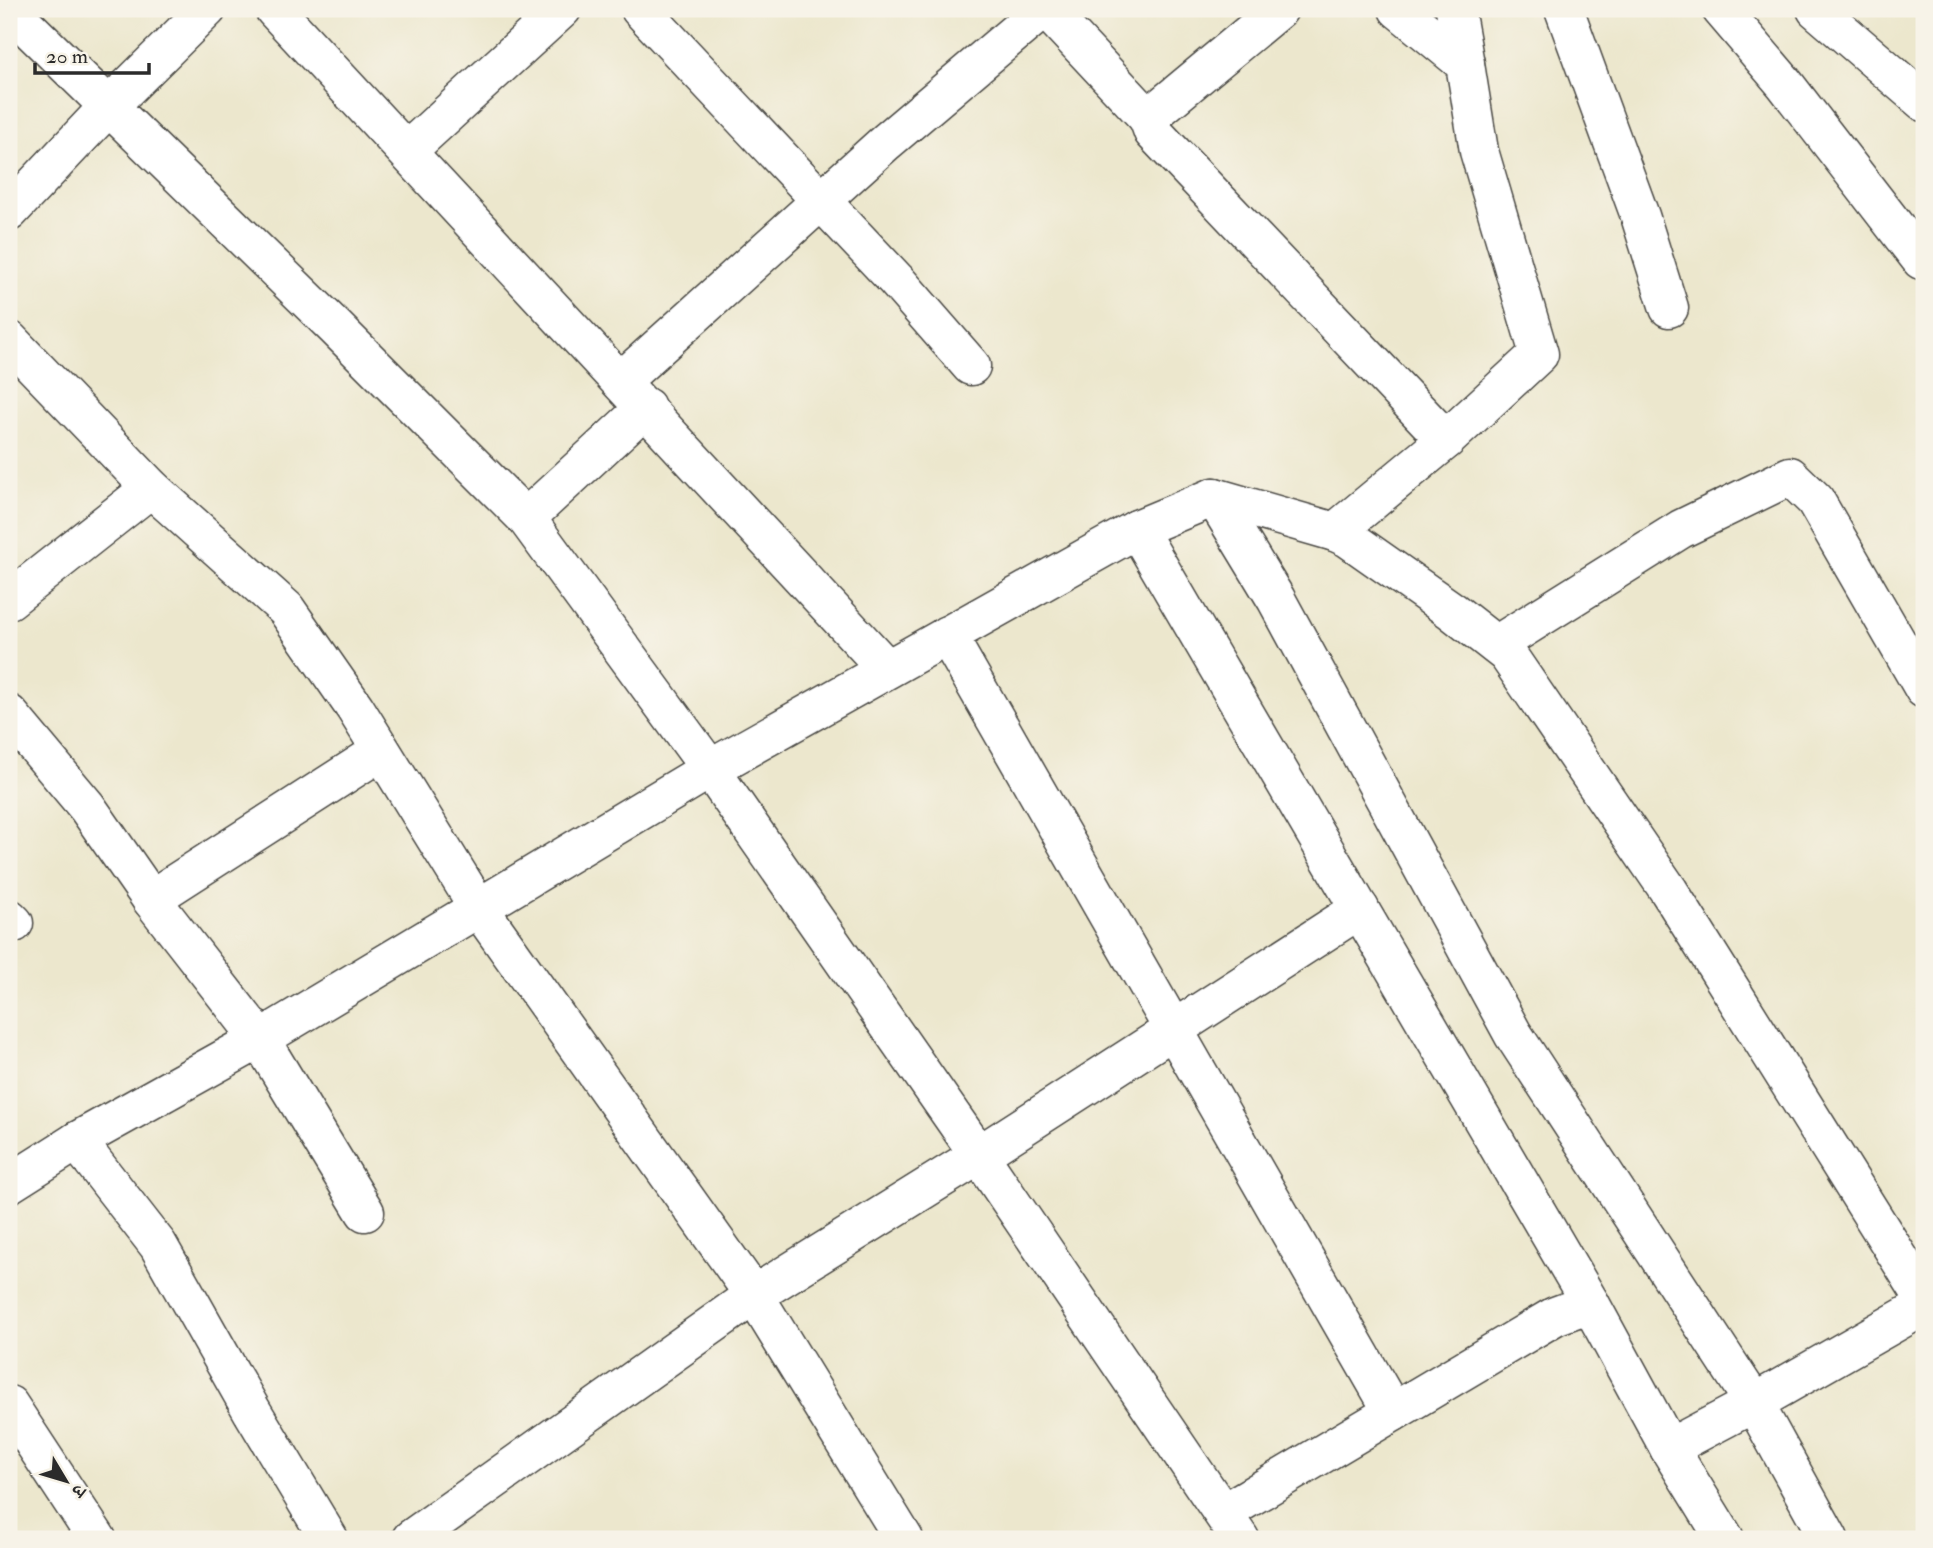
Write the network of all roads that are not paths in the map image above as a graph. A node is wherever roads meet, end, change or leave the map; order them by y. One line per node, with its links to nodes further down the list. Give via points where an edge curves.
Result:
1 (9, 9): 15 (street)
2 (207, 9): 15 (street)
3 (274, 9): 17 (street)
4 (562, 9): 17 (street)
5 (640, 9): 18 (street)
6 (1044, 9): 16 (street); 18 (street)
7 (1279, 9): 16 (street)
8 (1398, 9): 13 (street)
9 (1455, 9): 13 (street)
10 (1564, 9): 21 (street)
11 (1721, 9): 20 (street)
12 (1816, 9): 14 (street)
13 (1465, 64): 25 (street, via 1479,151 1539,354)
14 (1924, 102)
15 (109, 106): 19 (street); 28 (street)
16 (1148, 118): 25 (street, via 1153,132)
17 (407, 152): 24 (street)
18 (820, 201): 23 (street); 24 (street)
19 (9, 212)
20 (1924, 259)
21 (1669, 307)
22 (9, 340): 26 (street)
23 (971, 366)
24 (634, 394): 28 (street); 34 (street)
25 (1446, 440): 30 (street)
26 (151, 488): 31 (street); 37 (street, via 286,609)
27 (1214, 497): 29 (street); 30 (street); 52 (street, via 1276,599 1513,1034)
28 (526, 518): 38 (street)
29 (1136, 529): 32 (street); 41 (street)
30 (1335, 533): 33 (street)
31 (9, 600)
32 (947, 635): 34 (street); 42 (street)
33 (1496, 645): 35 (street, via 1681,529 1790,477 1815,500); 49 (street, via 1507,654 1669,891)
34 (887, 669): 38 (street)
35 (1924, 689)
36 (9, 714): 39 (street, via 87,807)
37 (381, 751): 39 (street); 40 (street)
38 (710, 769): 40 (street); 45 (street)
39 (151, 899): 43 (street)
40 (478, 907): 43 (street); 48 (street)
41 (1360, 909): 42 (street); 50 (street)
42 (1172, 1031): 45 (street); 54 (street)
43 (260, 1039): 44 (street); 47 (street)
44 (78, 1142): 46 (street); 58 (street, via 158,1245)
45 (979, 1155): 48 (street); 56 (street)
46 (9, 1184)
47 (365, 1212)
48 (754, 1295): 59 (street); 60 (street)
49 (1924, 1298)
50 (1590, 1303): 54 (street, via 1555,1316); 55 (street)
51 (1924, 1306): 52 (street)
52 (1754, 1403): 55 (street); 62 (street)
53 (9, 1405): 57 (street)
54 (1393, 1412): 56 (street)
55 (1669, 1448): 61 (street)
56 (1231, 1526)
57 (97, 1539)
58 (329, 1539)
59 (411, 1539)
60 (904, 1539)
61 (1724, 1539)
62 (1829, 1539)

